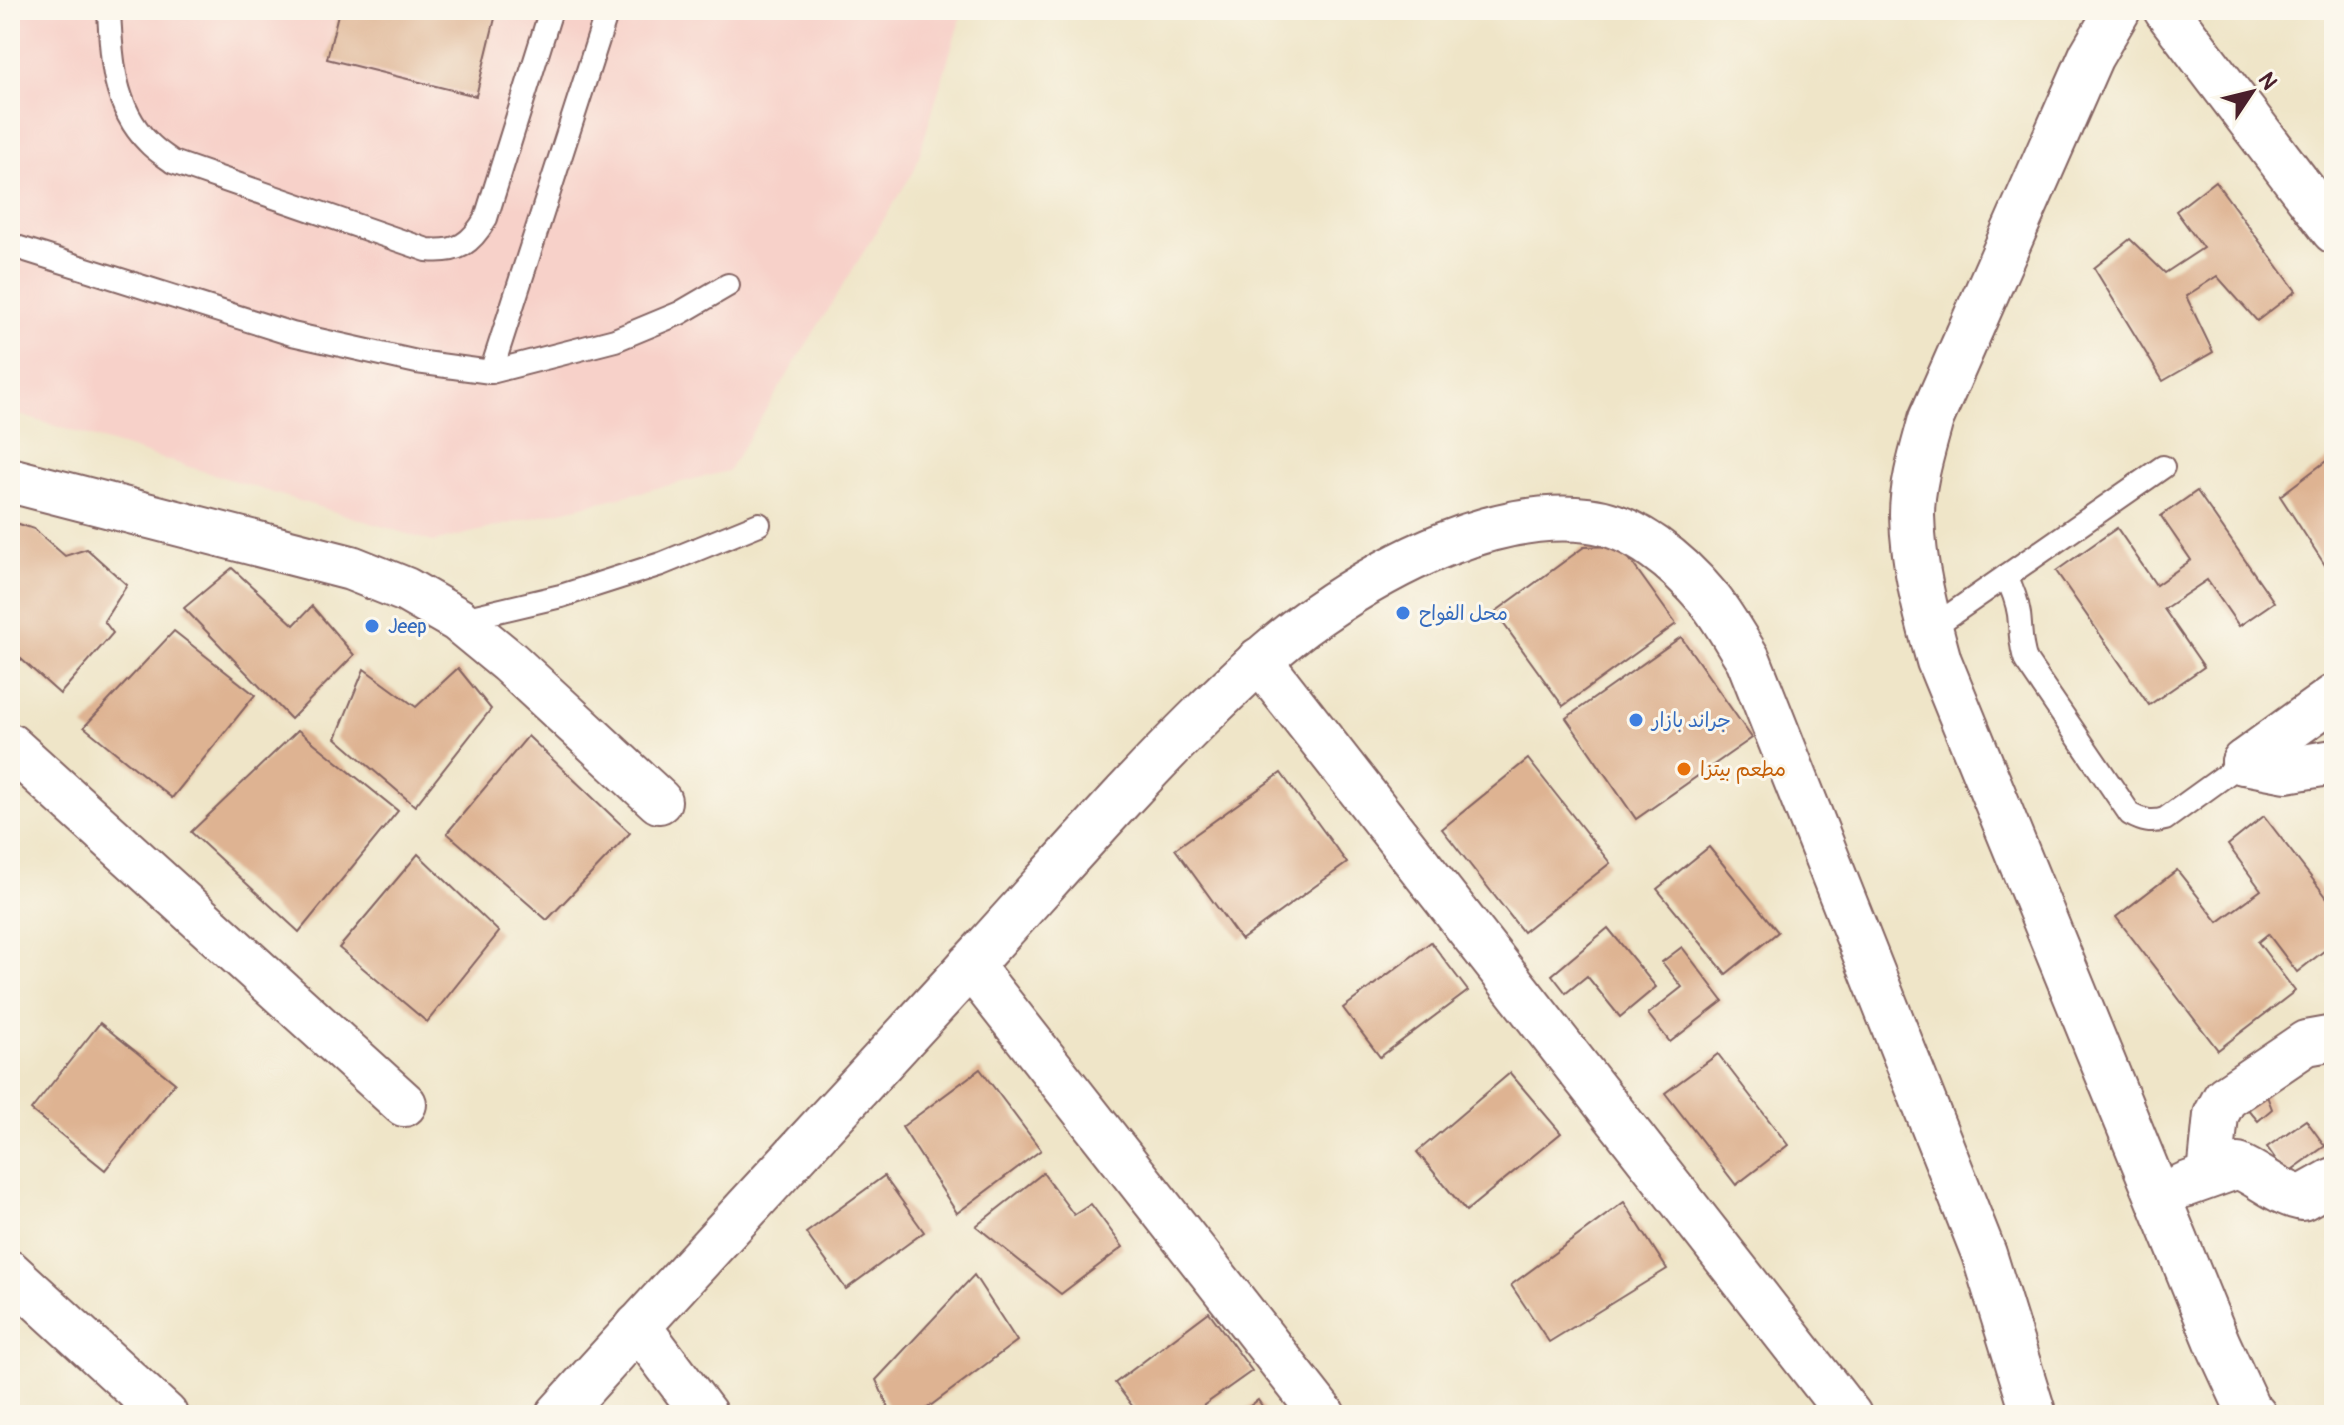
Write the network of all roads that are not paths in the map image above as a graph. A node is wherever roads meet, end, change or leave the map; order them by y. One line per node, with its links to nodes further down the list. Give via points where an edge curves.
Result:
1 (109, 10): 2 (lane, via 113,73 125,108 147,141 173,162 443,252 466,244 486,218)
2 (551, 10)
3 (610, 10): 9 (lane)
4 (2118, 10): 15 (street, via 2091,56 1931,419 1912,514)
5 (2166, 10): 6 (street)
6 (2334, 231)
7 (10, 245): 9 (lane, via 292,334 417,362)
8 (728, 285): 9 (lane, via 680,313 615,340)
9 (491, 372)
10 (2163, 467): 13 (lane)
11 (10, 480): 14 (street, via 351,568 406,590)
12 (759, 524): 14 (lane, via 618,578)
13 (2006, 576): 15 (lane); 19 (lane, via 2015,595 2026,661 2130,814 2154,822 2165,819)
14 (458, 620): 21 (street)
15 (1930, 629): 27 (street)
16 (1259, 660): 22 (street, via 1160,756); 34 (street); 35 (street, via 1319,613 1454,539 1551,519 1590,520 1663,553 1708,598 1748,659 1984,1254)
17 (2334, 697): 19 (street)
18 (10, 746): 24 (street)
19 (2244, 762): 20 (street, via 2286,770)
20 (2334, 762)
21 (659, 801)
22 (970, 965): 29 (street); 33 (street)
23 (2334, 1038): 25 (street, via 2306,1043 2225,1098 2216,1115)
24 (404, 1104)
25 (2210, 1175): 26 (street, via 2238,1166 2287,1195 2302,1198); 27 (street)
26 (2334, 1180)
27 (2157, 1196): 36 (street, via 2218,1344)
28 (10, 1273): 30 (street)
29 (638, 1326): 31 (street); 32 (street)
30 (165, 1415)
31 (558, 1415)
32 (705, 1415)
33 (1323, 1415)
34 (1849, 1415)
35 (2034, 1415)
36 (2254, 1415)

